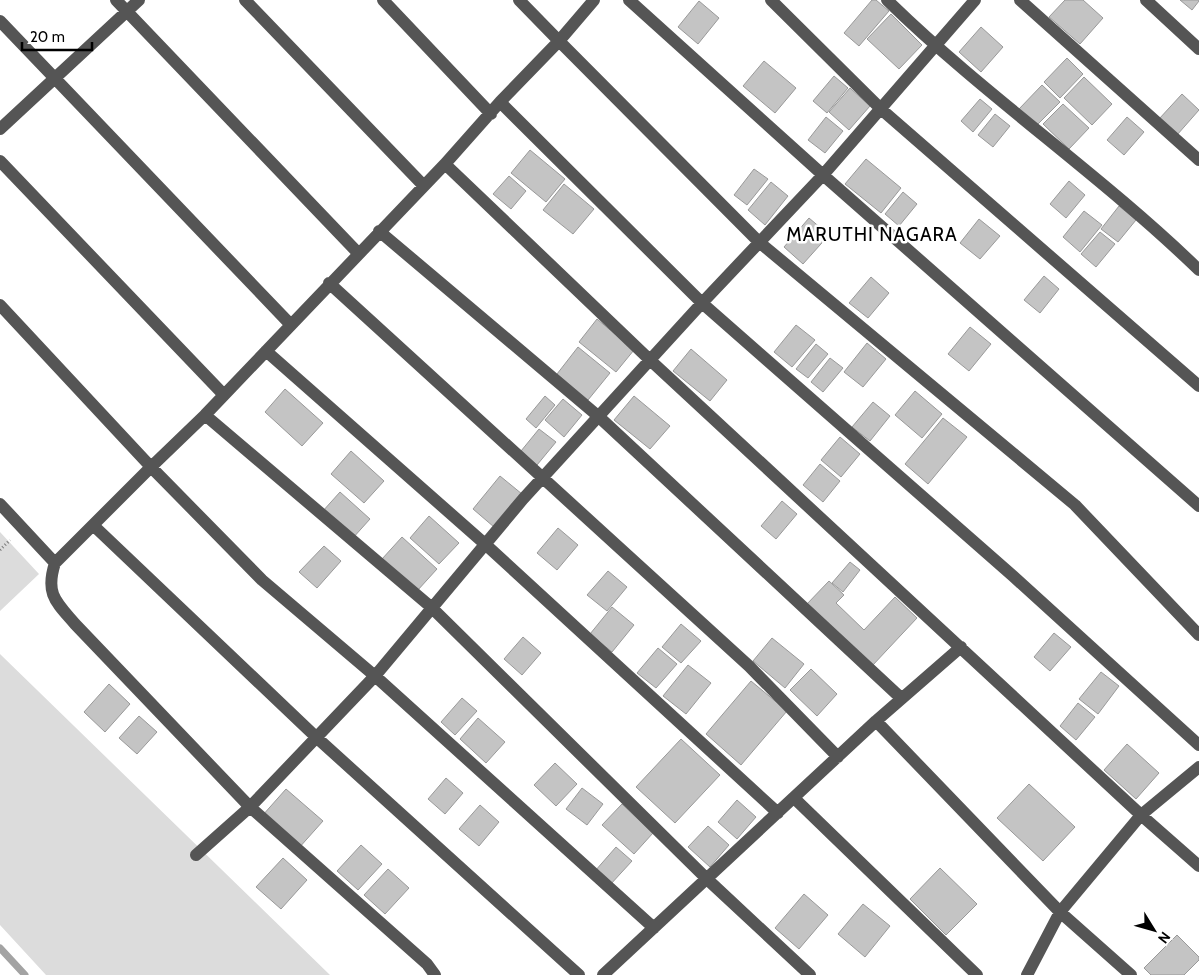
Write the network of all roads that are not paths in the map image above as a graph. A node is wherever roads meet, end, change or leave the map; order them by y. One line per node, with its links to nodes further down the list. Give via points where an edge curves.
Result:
1 (116, 0): 13 (street)
2 (139, 0): 13 (street)
3 (245, 0): 27 (street)
4 (383, 0): 21 (street)
5 (519, 0): 15 (street)
6 (594, 0): 15 (street)
7 (630, 0): 26 (street)
8 (771, 0): 20 (street)
9 (887, 0): 16 (street)
10 (975, 0): 16 (street)
11 (1020, 0): 23 (street)
12 (1146, 0): 17 (street)
13 (127, 11): 18 (street); 30 (street)
14 (0, 22): 18 (street)
15 (559, 41): 19 (street); 29 (street)
16 (936, 48): 20 (street); 31 (street, via 1158,231)
17 (1199, 49)
18 (54, 78): 22 (street); 35 (street)
19 (500, 102): 21 (street); 33 (street)
20 (882, 110): 26 (street); 38 (street)
21 (491, 114): 25 (street)
22 (0, 129)
23 (1199, 160)
24 (0, 161): 39 (street)
25 (445, 164): 27 (street); 37 (street)
26 (824, 175): 29 (street); 45 (street)
27 (423, 185): 28 (street)
28 (379, 231): 30 (street); 41 (street)
29 (759, 242): 33 (street); 50 (street, via 1075,505)
30 (358, 253): 32 (street)
31 (1199, 270)
32 (330, 283): 35 (street); 43 (street)
33 (702, 303): 37 (street); 56 (street, via 1013,576)
34 (0, 305): 42 (street)
35 (291, 325): 36 (street)
36 (266, 351): 39 (street); 47 (street)
37 (650, 360): 41 (street); 51 (street)
38 (1199, 386)
39 (224, 395): 40 (street)
40 (205, 415): 42 (street); 49 (street)
41 (598, 416): 43 (street); 53 (street)
42 (151, 468): 46 (street); 52 (street, via 262,580)
43 (542, 478): 47 (street); 57 (street, via 749,666)
44 (0, 504): 48 (street)
45 (1199, 506)
46 (94, 526): 48 (street); 55 (street)
47 (485, 544): 49 (street); 61 (street)
48 (55, 563): 60 (street, via 50,584 56,602)
49 (431, 607): 52 (street); 65 (street)
50 (1199, 636)
51 (961, 647): 53 (street); 62 (street)
52 (375, 676): 55 (street); 67 (street)
53 (901, 698): 54 (street)
54 (876, 721): 57 (street); 66 (street)
55 (316, 737): 60 (street); 69 (street)
56 (1199, 745)
57 (838, 757): 59 (street)
58 (1199, 767): 62 (street)
59 (794, 798): 61 (street); 72 (street)
60 (250, 807): 63 (street); 68 (street, via 427,964)
61 (778, 813): 65 (street)
62 (1141, 816): 64 (street); 66 (street)
63 (196, 855)
64 (1199, 866)
65 (707, 878): 67 (street); 71 (street)
66 (1060, 912): 73 (street); 74 (street)
67 (654, 928): 70 (street)
68 (435, 975)
69 (579, 975)
70 (603, 975)
71 (810, 975)
72 (977, 975)
73 (1027, 975)
74 (1130, 975)

